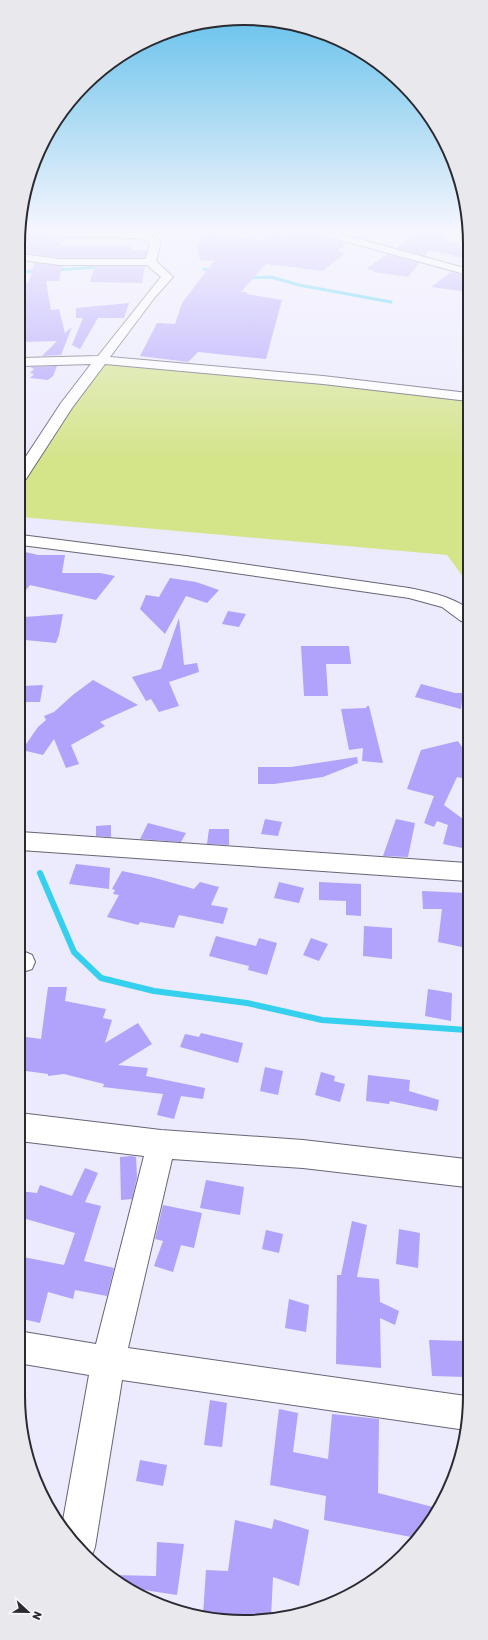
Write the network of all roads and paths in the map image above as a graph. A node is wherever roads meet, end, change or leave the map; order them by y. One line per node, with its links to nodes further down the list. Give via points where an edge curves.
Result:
1 (140, 310): 2 (street)
2 (100, 360): 3 (street); 4 (street, via 323,380); 5 (street, via 66,406)
3 (25, 362)
4 (463, 396)
5 (25, 470)
6 (25, 541): 7 (street, via 409,593 440,600)
7 (463, 613)
8 (25, 841): 9 (street)
9 (463, 872)
10 (25, 1128): 11 (street)
11 (161, 1144): 12 (street, via 303,1154); 14 (street)
12 (463, 1173)
13 (25, 1348): 14 (street)
14 (108, 1362): 15 (street); 16 (street)
15 (463, 1413)
16 (78, 1539)

